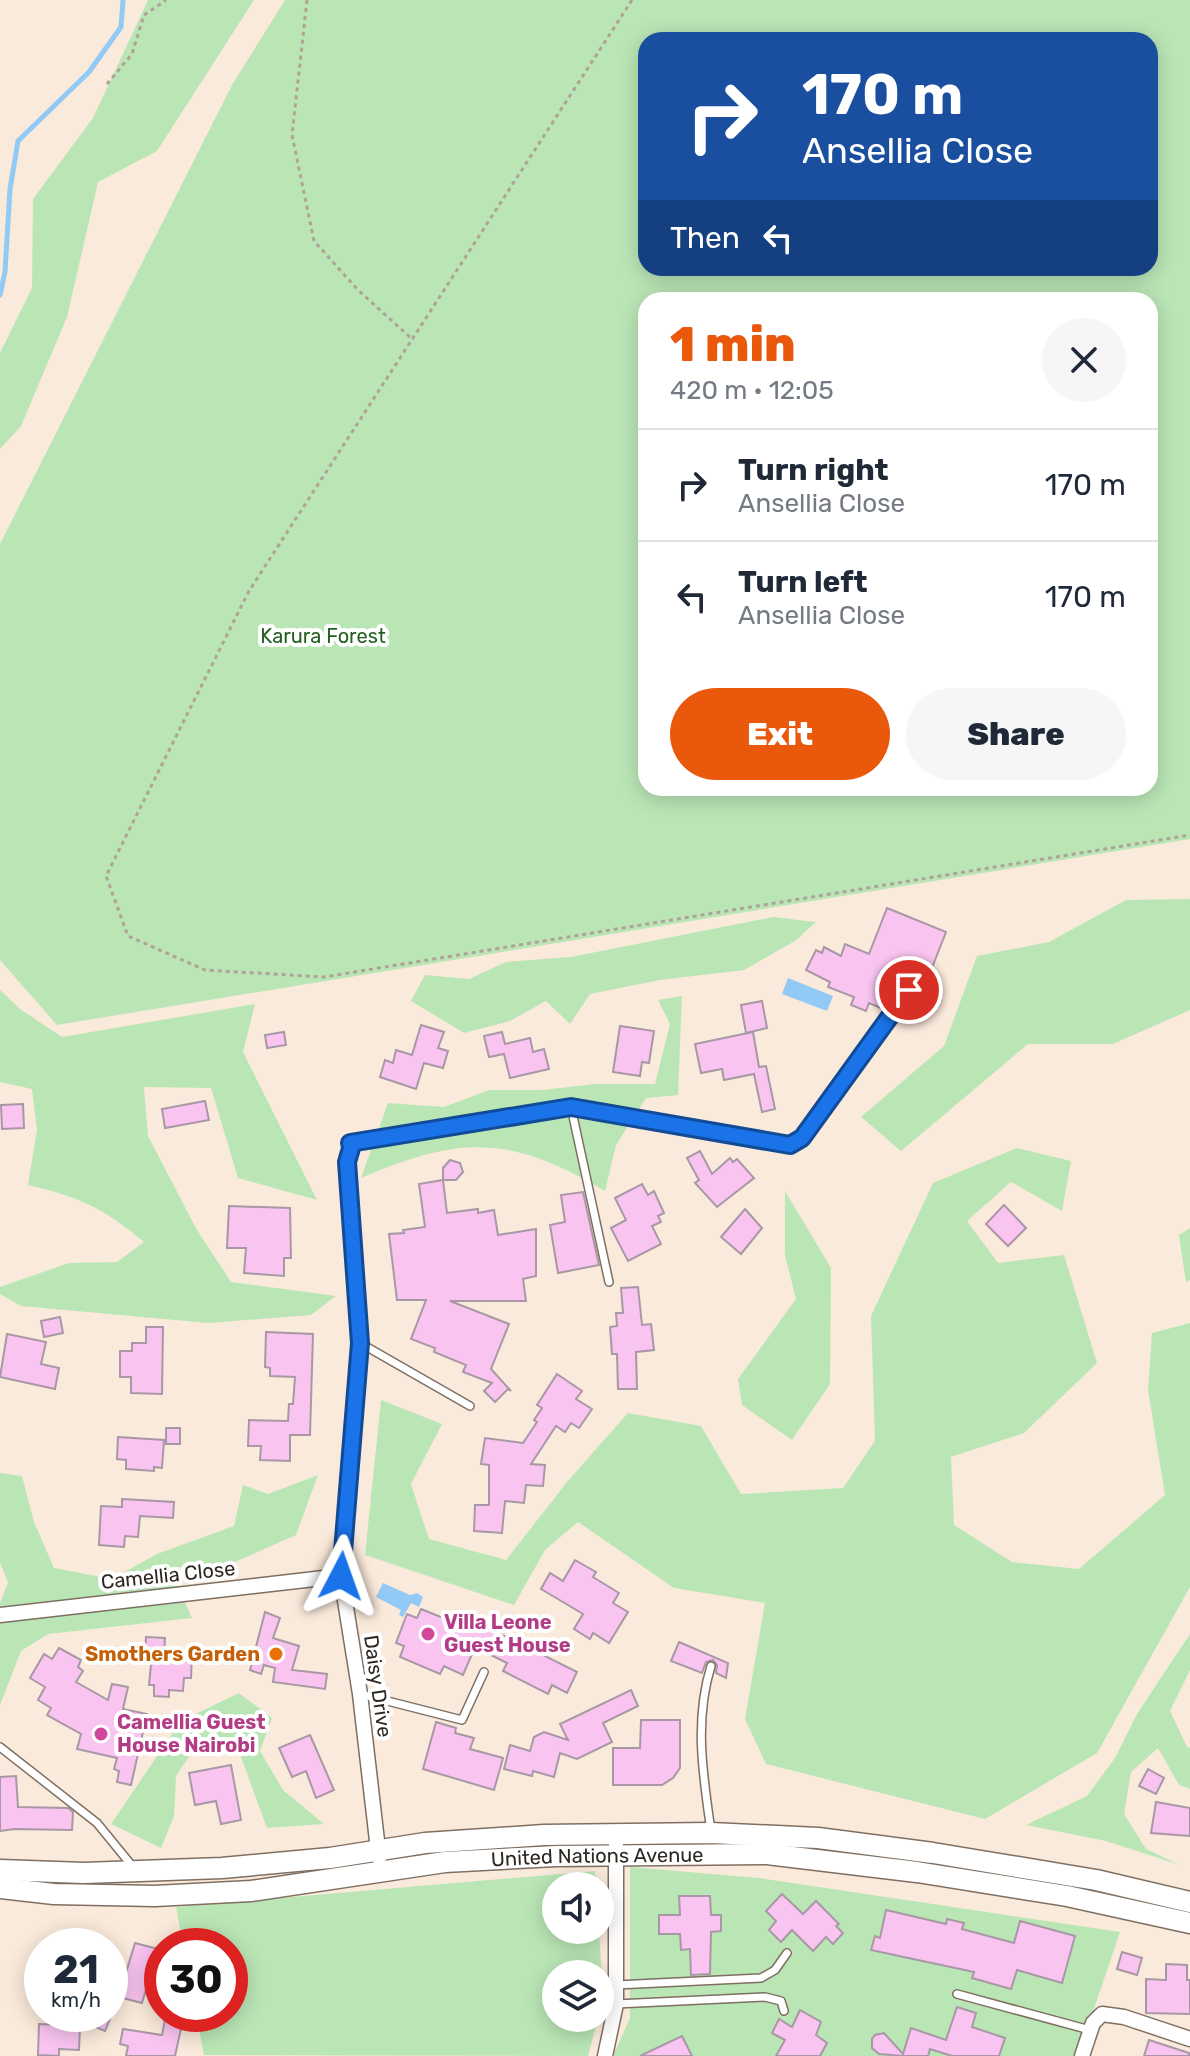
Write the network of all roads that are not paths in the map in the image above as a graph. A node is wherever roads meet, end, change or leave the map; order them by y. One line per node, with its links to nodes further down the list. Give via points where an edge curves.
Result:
1 (909, 990): 2 (street, via 802,1138 790,1145)
2 (571, 1107): 3 (lane); 4 (street, Daisy Drive, via 350,1143)
3 (609, 1282)
4 (360, 1343): 5 (lane); 6 (street, Daisy Drive)
5 (470, 1406)
6 (341, 1576): 7 (street, Camellia Close); 10 (street, Daisy Drive)
7 (0, 1615)
8 (711, 1666): 12 (lane, via 703,1692 699,1747)
9 (484, 1672): 10 (lane, via 462,1720)
10 (360, 1694): 14 (street, Daisy Drive)
11 (0, 1747): 16 (lane, via 97,1823)
12 (711, 1833): 13 (street, United Nations Avenue); 18 (street, United Nations Avenue, via 818,1838 933,1853 1096,1880)
13 (616, 1845): 14 (street, United Nations Avenue, via 445,1862); 14 (street, United Nations Avenue, via 519,1837 425,1843); 19 (street, United Nations Avenue, via 767,1854 917,1872); 21 (street)
14 (386, 1856): 16 (street, United Nations Avenue); 17 (street, United Nations Avenue, via 251,1891 155,1896)
15 (0, 1870): 16 (street, United Nations Avenue)
16 (136, 1873)
17 (0, 1888)
18 (1190, 1902)
19 (1190, 1923)
20 (787, 1953): 21 (lane, via 761,1978)
21 (616, 1985): 23 (street)
22 (957, 1994): 25 (lane)
23 (616, 2004): 24 (lane, via 765,1997 781,2001); 27 (street)
24 (784, 2011)
25 (1091, 2030): 26 (street, via 1102,2014); 28 (street)
26 (1190, 2039)
27 (605, 2056)
28 (1082, 2056)

